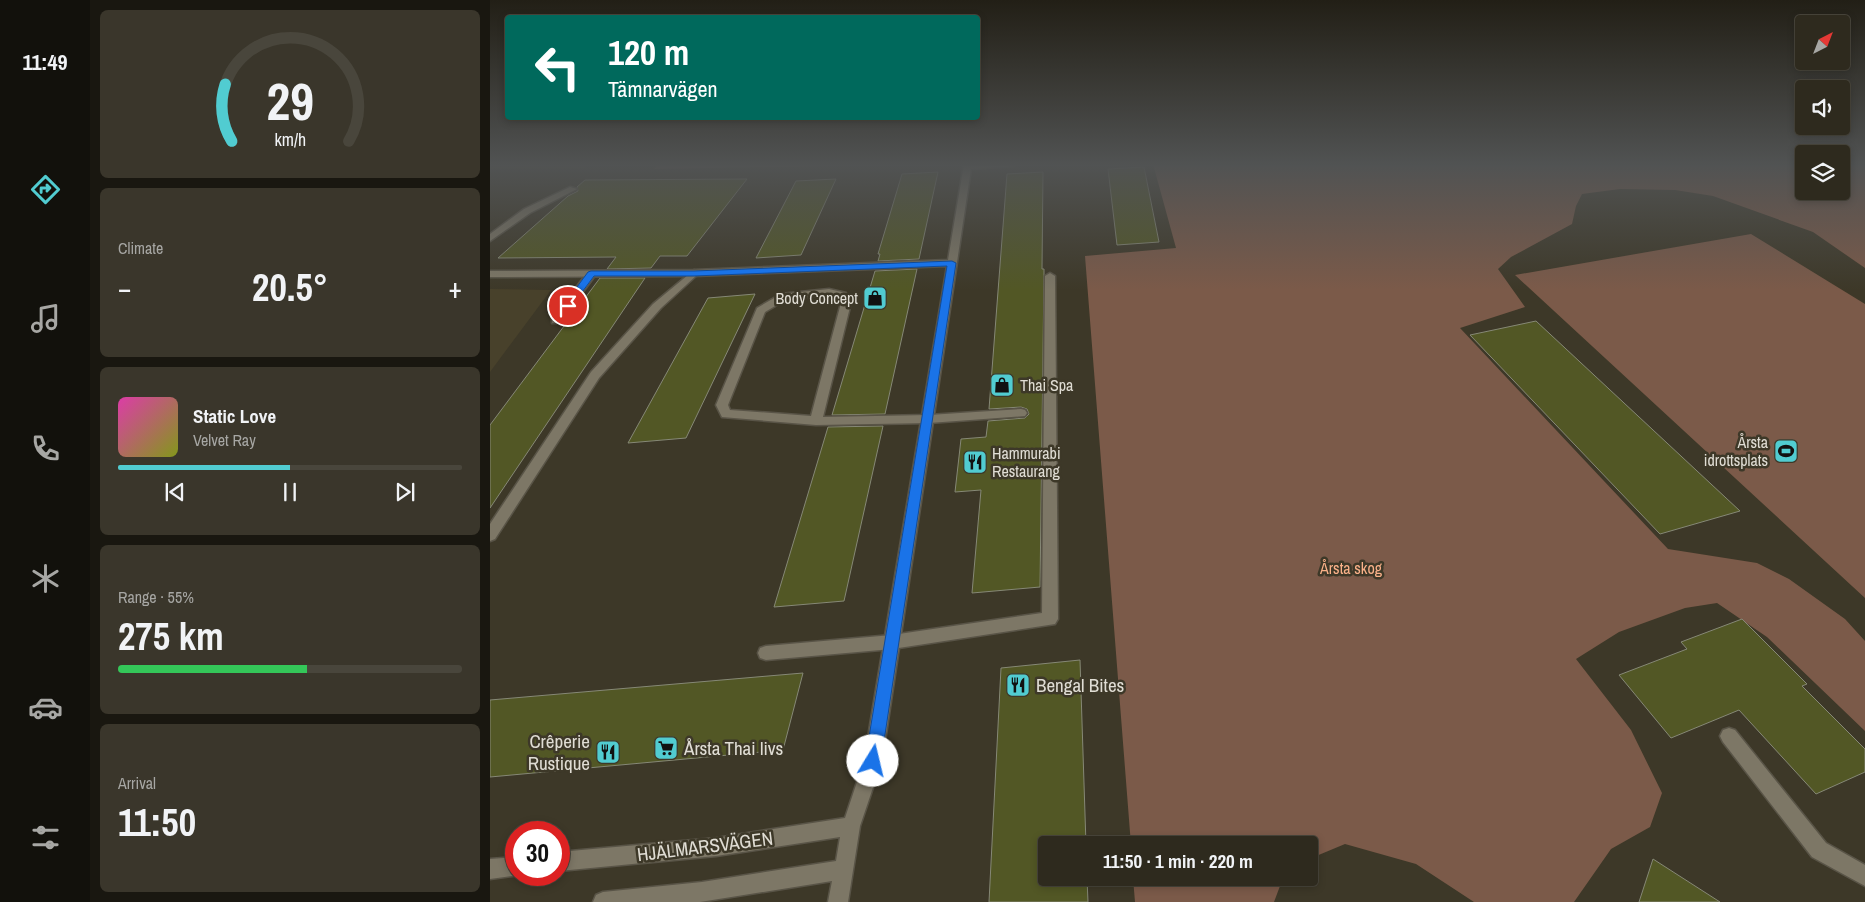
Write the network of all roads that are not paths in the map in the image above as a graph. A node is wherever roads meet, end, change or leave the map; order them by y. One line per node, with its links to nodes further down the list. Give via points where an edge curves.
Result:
1 (536, 206): 3 (street)
2 (961, 206): 4 (street)
3 (490, 238)
4 (952, 263): 7 (street); 11 (street)
5 (490, 274): 6 (street)
6 (591, 274): 7 (street); 9 (street)
7 (694, 274): 13 (street, via 657,306 595,375)
8 (1050, 276): 14 (street, via 1050,619)
9 (556, 322)
10 (1022, 413): 11 (street)
11 (928, 419): 12 (street); 14 (street)
12 (816, 422): 12 (street, via 846,303 842,295 830,292 785,296 761,310 722,405 726,414)
13 (490, 535)
14 (892, 642): 15 (street); 17 (street, via 873,761)
15 (766, 652)
16 (1729, 736): 22 (street, via 1819,850)
17 (851, 826): 18 (street, HJÄLMARSVÄGEN, via 716,847); 20 (street)
18 (570, 861)
19 (505, 868): 21 (street)
20 (844, 868): 23 (street, via 702,892); 24 (street)
21 (490, 869)
22 (1865, 876)
23 (604, 902)
24 (838, 902)

